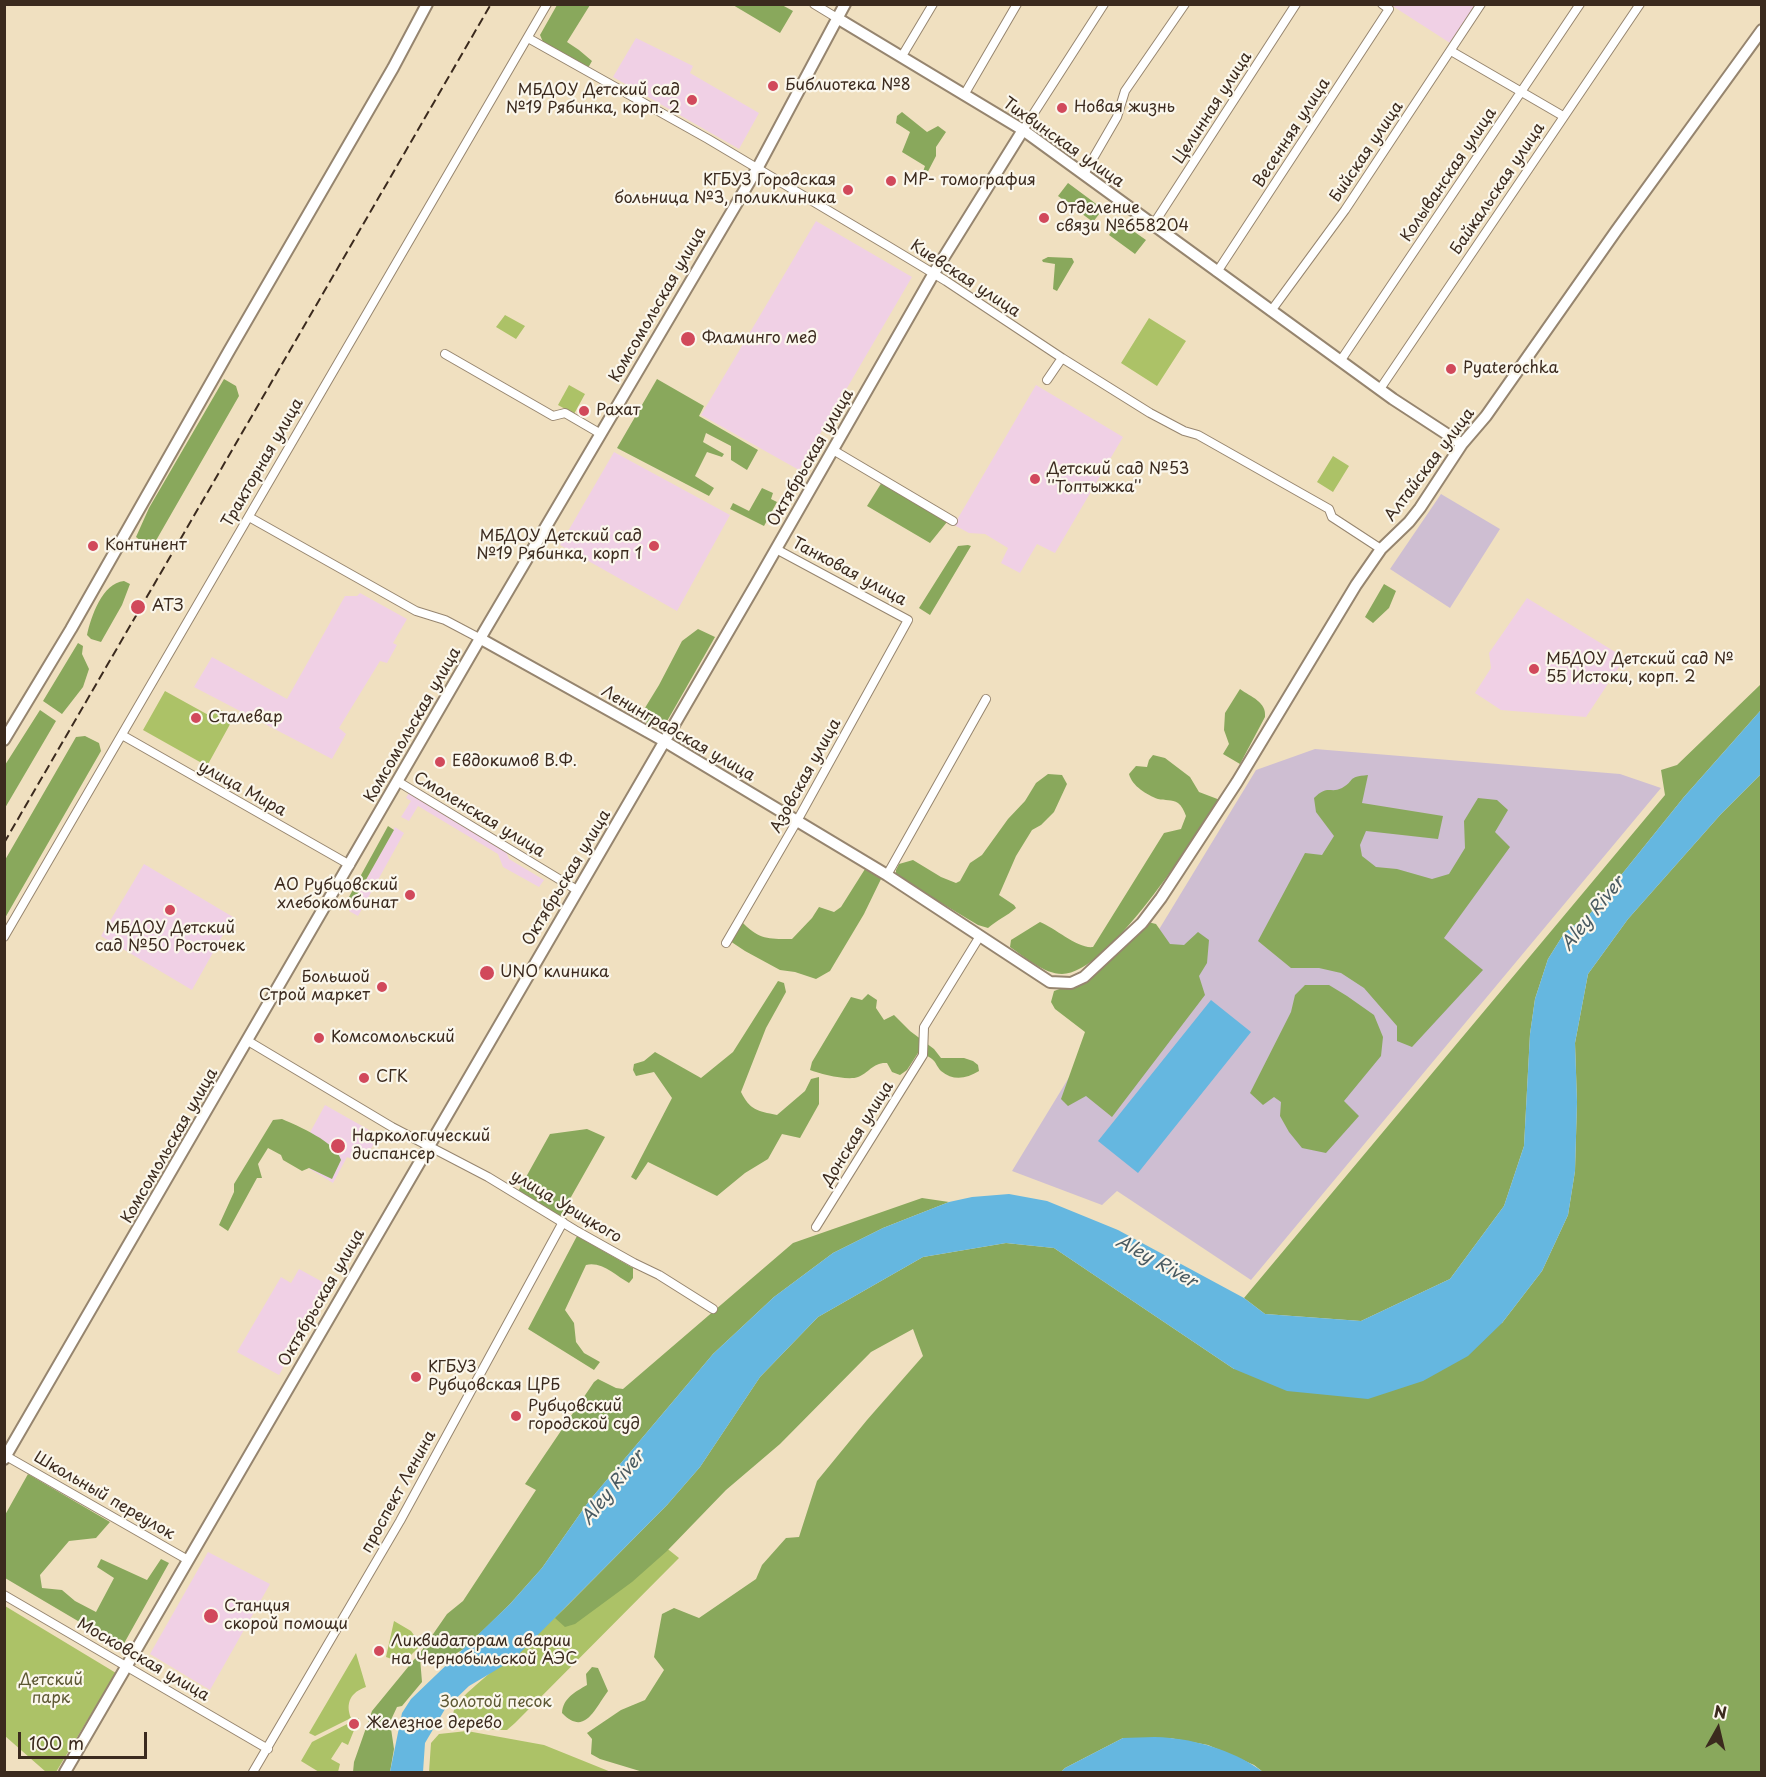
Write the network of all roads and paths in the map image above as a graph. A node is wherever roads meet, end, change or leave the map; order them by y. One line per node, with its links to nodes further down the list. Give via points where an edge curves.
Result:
1 (427, 4): 45 (main road)
2 (548, 4): 16 (street, Тракторная улица)
3 (814, 4): 14 (street, Тихвинская улица)
4 (845, 4): 14 (main road, Комсомольская улица)
5 (933, 4): 18 (street)
6 (1017, 4): 20 (street)
7 (1104, 4): 22 (street, Октябрьская улица)
8 (1185, 4): 24 (street, via 1125,92 1117,117)
9 (1296, 4): 25 (street, Целинная улица)
10 (1481, 4): 17 (street, Бийская улица)
11 (1580, 4): 19 (street, Колыванская улица)
12 (1640, 4): 21 (street, Байкальская улица)
13 (1386, 7): 26 (street, Весенняя улица)
14 (837, 18): 18 (main road, Тихвинская улица); 23 (main road, Комсомольская улица)
15 (1761, 30): 35 (main road, Алтайская улица, via 1486,417)
16 (528, 38): 23 (street, Киевская улица); 37 (street, Тракторная улица)
17 (1451, 51): 19 (street); 28 (street, Бийская улица, via 1345,210)
18 (902, 56): 20 (main road, Тихвинская улица)
19 (1520, 92): 21 (street); 31 (street, Колыванская улица)
20 (964, 94): 22 (main road, Тихвинская улица)
21 (1563, 116): 33 (street, Байкальская улица)
22 (1023, 130): 24 (main road, Тихвинская улица); 27 (main road, Октябрьская улица)
23 (757, 169): 27 (street, Киевская улица); 34 (main road, Комсомольская улица)
24 (1084, 174): 25 (main road, Тихвинская улица)
25 (1153, 225): 26 (main road, Тихвинская улица)
26 (1217, 272): 28 (main road, Тихвинская улица)
27 (934, 273): 30 (street, Киевская улица); 36 (main road, Октябрьская улица)
28 (1271, 311): 31 (main road, Тихвинская улица)
29 (445, 354): 34 (street, via 553,416 565,413)
30 (1062, 358): 32 (street); 40 (street, Киевская улица, via 1150,413 1198,435 1329,509 1332,517)
31 (1341, 360): 33 (main road, Тихвинская улица)
32 (1047, 380)
33 (1380, 389): 35 (main road, Тихвинская улица)
34 (601, 434): 42 (main road, Комсомольская улица)
35 (1462, 444): 40 (main road, Алтайская улица, via 1420,508)
36 (833, 450): 38 (street); 39 (main road, Октябрьская улица)
37 (249, 517): 42 (street, Ленинградская улица, via 416,611 445,620); 44 (street, Тракторная улица)
38 (953, 521)
39 (776, 549): 41 (street, Танковая улица); 46 (main road, Октябрьская улица)
40 (1381, 549): 55 (main road, Алтайская улица, via 1161,898 1142,923)
41 (908, 620): 48 (street, Азовская улица)
42 (481, 639): 46 (main road, Ленинградская улица); 47 (main road, Комсомольская улица)
43 (986, 699): 50 (street)
44 (122, 735): 49 (street, улица Мира); 53 (street, Тракторная улица)
45 (4, 740)
46 (664, 741): 48 (main road, Ленинградская улица); 51 (main road, Октябрьская улица)
47 (398, 781): 49 (main road, Комсомольская улица); 51 (street, Смоленская улица)
48 (796, 821): 50 (main road, Ленинградская улица); 54 (street, Азовская улица)
49 (350, 865): 56 (main road, Комсомольская улица)
50 (886, 875): 52 (main road, Ленинградская улица)
51 (577, 891): 57 (main road, Октябрьская улица)
52 (980, 936): 55 (main road, Ленинградская улица, via 1050,982 1071,983); 59 (street, Донская улица, via 924,1028 923,1055)
53 (4, 937)
54 (726, 943)
55 (1083, 977)
56 (248, 1041): 57 (street, улица Урицкого); 61 (main road, Комсомольская улица)
57 (428, 1146): 58 (street, улица Урицкого); 62 (main road, Октябрьская улица)
58 (562, 1222): 60 (street, улица Урицкого); 65 (street, проспект Ленина, via 400,1521)
59 (816, 1227)
60 (713, 1309)
61 (5, 1458): 62 (street, Школьный переулок)
62 (188, 1560): 64 (main road, Октябрьская улица)
63 (4, 1595): 64 (street, Московская улица)
64 (126, 1666): 65 (street, Московская улица); 66 (main road, Октябрьская улица)
65 (268, 1749): 67 (street, проспект Ленина)
66 (65, 1773)
67 (253, 1773)

